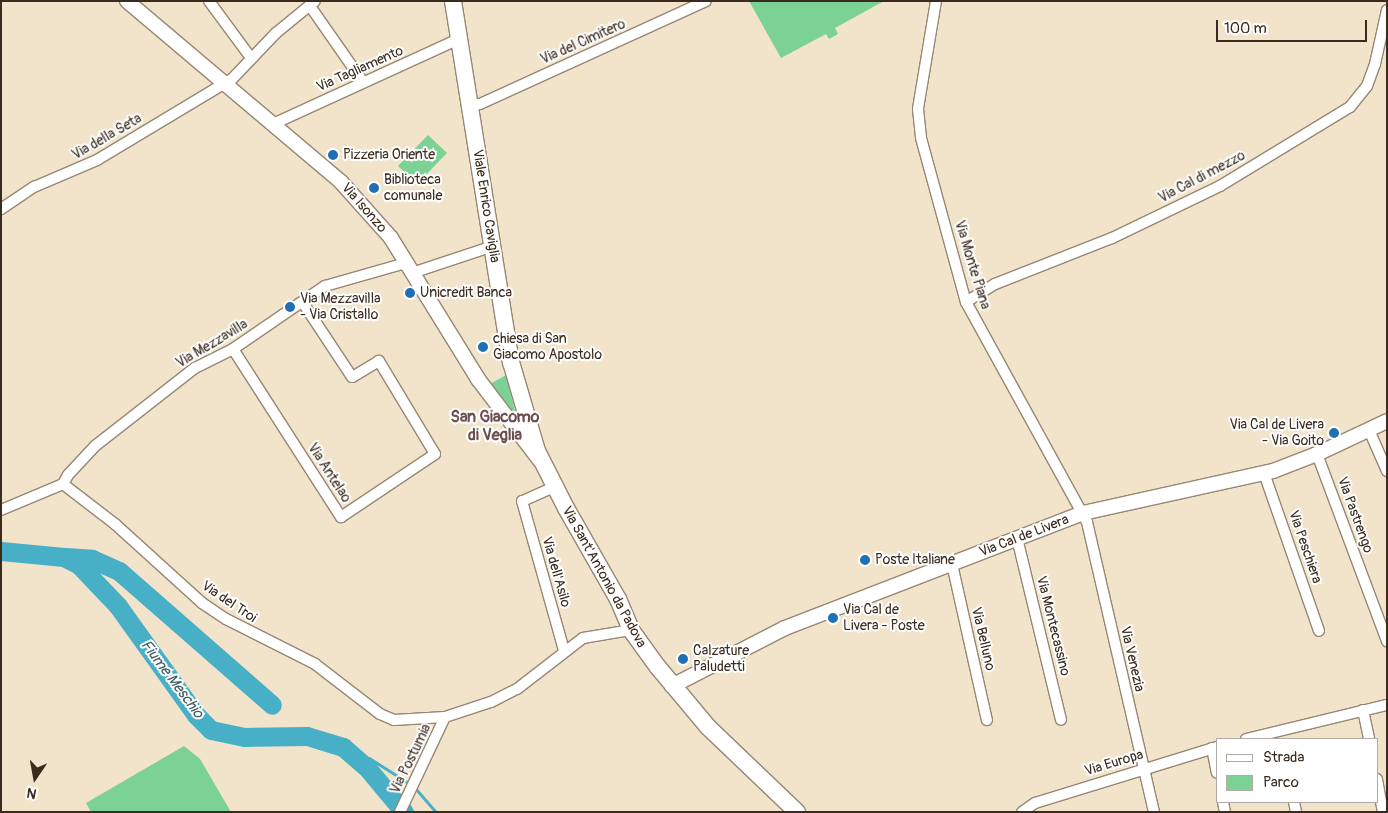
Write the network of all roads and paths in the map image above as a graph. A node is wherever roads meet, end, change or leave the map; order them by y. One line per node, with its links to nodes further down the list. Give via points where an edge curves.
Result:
1 (127, 1): 11 (street, Via Isonzo)
2 (209, 1): 9 (street)
3 (453, 1): 8 (main road, Viale Enrico Caviglia)
4 (706, 1): 12 (street, Via del Cimitero, via 480,104)
5 (936, 1): 17 (street, Via Monte Piana, via 918,109 921,138)
6 (312, 4): 9 (street, Via della Seta); 10 (street)
7 (1387, 10): 17 (street, Via Cal di mezzo, via 1373,72 1367,86 1350,107 1220,186 1112,238 995,284)
8 (459, 39): 10 (street, Via Tagliamento); 12 (main road, Viale Enrico Caviglia)
9 (251, 58): 11 (street, Via della Seta)
10 (363, 82): 13 (street, Via Tagliamento)
11 (224, 84): 13 (street, Via Isonzo); 14 (street, Via della Seta, via 98,160 34,187)
12 (470, 105): 15 (main road, Viale Enrico Caviglia)
13 (273, 124): 16 (street, Via Isonzo, via 341,182 391,238)
14 (1, 209)
15 (493, 246): 16 (street, Via Mezzavilla, via 438,266); 23 (main road, Viale Enrico Caviglia, via 515,380)
16 (409, 268): 18 (street, Via Mezzavilla, via 340,280); 23 (street, Via Isonzo, via 478,379)
17 (966, 302): 29 (street, Via Monte Piana)
18 (303, 303): 19 (street, Via Mezzavilla); 19 (street, Via Antelao, via 352,377 379,360 434,454 341,517)
19 (233, 349): 26 (street, Via Mezzavilla, via 195,368 95,446)
20 (1387, 421): 21 (street, Via Cal de Livera)
21 (1369, 430): 22 (street, Via Cal de Livera); 24 (street)
22 (1318, 454): 25 (street, Via Cal de Livera); 34 (street, Via Pastrengo)
23 (544, 466): 27 (main road, Via Sant'Antonio da Padova)
24 (1387, 471)
25 (1264, 473): 29 (street, Via Cal de Livera); 33 (street, Via Peschiera)
26 (63, 484): 28 (street); 40 (street, Via del Troi, via 115,524 202,603 243,629 315,664 380,714)
27 (554, 487): 32 (main road, Via Sant'Antonio da Padova, via 618,598); 35 (street, Via dell'Asilo, via 522,501)
28 (1, 510)
29 (1083, 514): 30 (street, Via Cal de Livera); 48 (street, Via Venezia)
30 (1017, 538): 31 (street, Via Cal de Livera); 42 (street, Via Montecassino)
31 (952, 564): 36 (street, Via Cal de Livera, via 785,628); 41 (street, Via Belluno)
32 (631, 630): 35 (street, Via Postumia, via 583,638); 36 (main road, Via Sant'Antonio da Padova)
33 (1320, 631)
34 (1387, 641)
35 (564, 650): 39 (street, Via Postumia, via 517,689 491,702)
36 (672, 686): 51 (main road, Via Sant'Antonio da Padova, via 708,727)
37 (1387, 705): 38 (street)
38 (1363, 710): 43 (street); 45 (street)
39 (446, 717): 40 (street, Via Postumia); 50 (street, Via Postumia)
40 (394, 720)
41 (988, 720)
42 (1062, 720)
43 (1278, 735): 44 (street)
44 (1254, 738)
45 (1369, 738)
46 (1214, 747): 47 (street); 48 (street, Via Europa)
47 (1216, 764)
48 (1144, 768): 52 (street, Via Europa, via 1035,803); 53 (street, Via Venezia)
49 (1378, 784): 54 (street)
50 (400, 812)
51 (797, 812)
52 (1022, 812)
53 (1154, 812)
54 (1383, 812)

